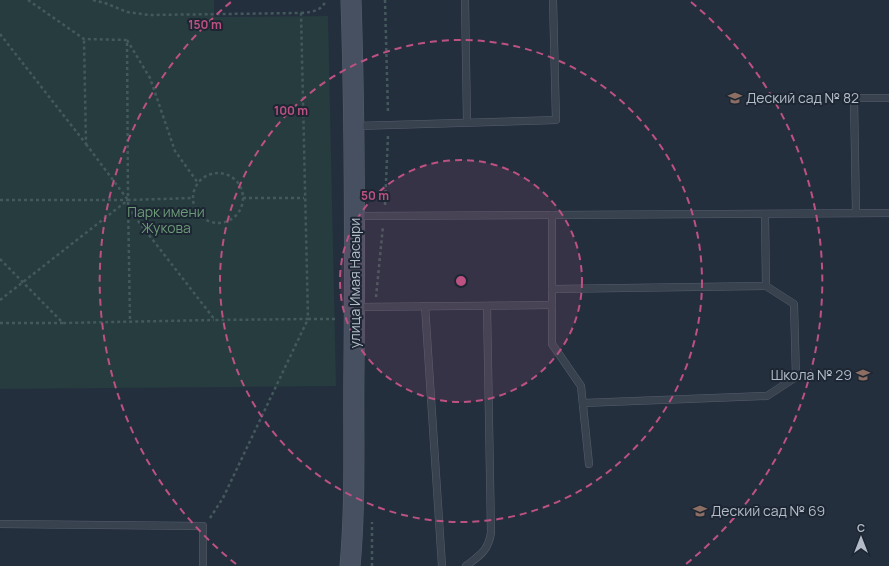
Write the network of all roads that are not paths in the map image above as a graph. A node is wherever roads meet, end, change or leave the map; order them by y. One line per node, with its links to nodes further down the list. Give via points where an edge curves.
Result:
1 (351, 0): 6 (street, улица Имая Насыри)
2 (465, 0): 5 (lane)
3 (553, 0): 5 (lane, via 556,120)
4 (889, 98): 7 (lane, via 854,98)
5 (467, 122): 6 (lane)
6 (355, 126): 11 (street, улица Имая Насыри)
7 (856, 213): 8 (lane); 9 (lane)
8 (889, 213)
9 (765, 214): 10 (lane); 12 (lane)
10 (552, 215): 11 (lane); 13 (lane)
11 (355, 216): 17 (street, улица Имая Насыри)
12 (766, 286): 13 (lane); 18 (lane, via 794,304 796,377 767,396)
13 (552, 289): 14 (lane)
14 (552, 305): 16 (lane); 18 (lane, via 552,344 581,386)
15 (425, 306): 16 (lane); 17 (lane, via 375,307); 23 (lane)
16 (487, 306): 24 (lane, via 491,533 489,544 483,553)
17 (348, 313): 22 (street, улица Имая Насыри, via 353,506)
18 (583, 402): 19 (lane)
19 (589, 464)
20 (0, 524): 21 (lane, via 203,526)
21 (203, 566)
22 (350, 566)
23 (442, 566)
24 (466, 566)

